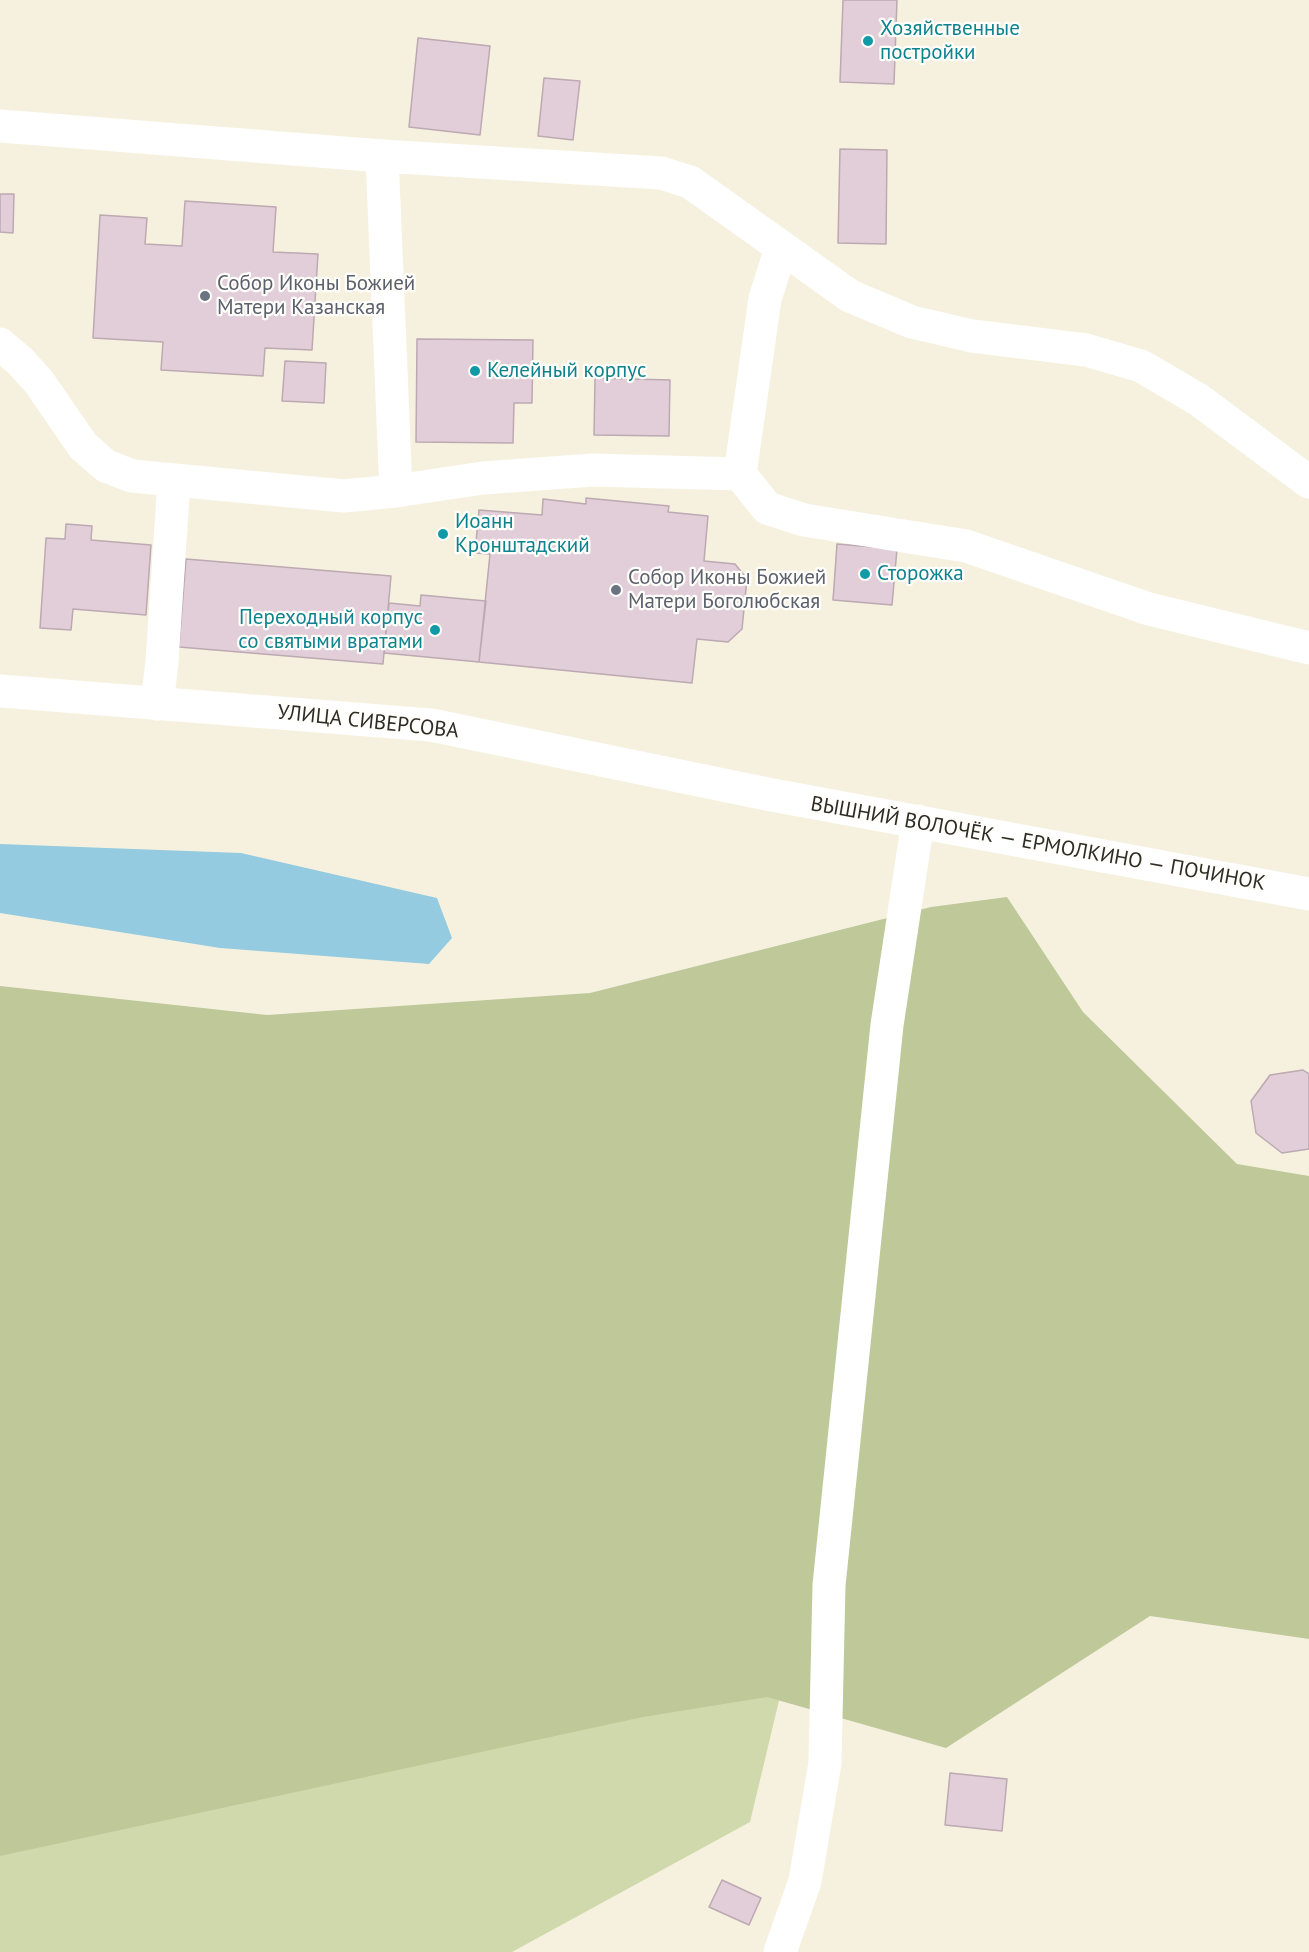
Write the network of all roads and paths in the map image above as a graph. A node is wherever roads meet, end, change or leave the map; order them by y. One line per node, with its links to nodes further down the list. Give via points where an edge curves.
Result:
1 (0, 126): 2 (street)
2 (382, 156): 3 (street, via 661,173 690,182); 8 (street)
3 (781, 248): 5 (street, via 765,299); 7 (street, via 849,296 912,322 972,336 1086,350 1141,366 1199,400)
4 (0, 344): 6 (street, via 39,382 84,446 106,466 132,476)
5 (740, 474): 8 (street, via 593,470 483,478); 9 (street, via 767,508 804,520 966,546 1149,609)
6 (174, 481): 8 (street, via 344,496); 11 (street)
7 (1309, 482)
8 (396, 491)
9 (1309, 648)
10 (0, 691): 11 (street, УЛИЦА СИВЕРСОВА)
11 (157, 704): 12 (street, УЛИЦА СИВЕРСОВА, via 431,725)
12 (767, 794): 13 (street, ВЫШНИЙ ВОЛОЧЁК — ЕРМОЛКИНО — ПОЧИНОК)
13 (918, 821): 14 (street, ВЫШНИЙ ВОЛОЧЁК — ЕРМОЛКИНО — ПОЧИНОК); 15 (street, via 887,1025 829,1586 825,1763 806,1881)
14 (1309, 894)
15 (780, 1952)

